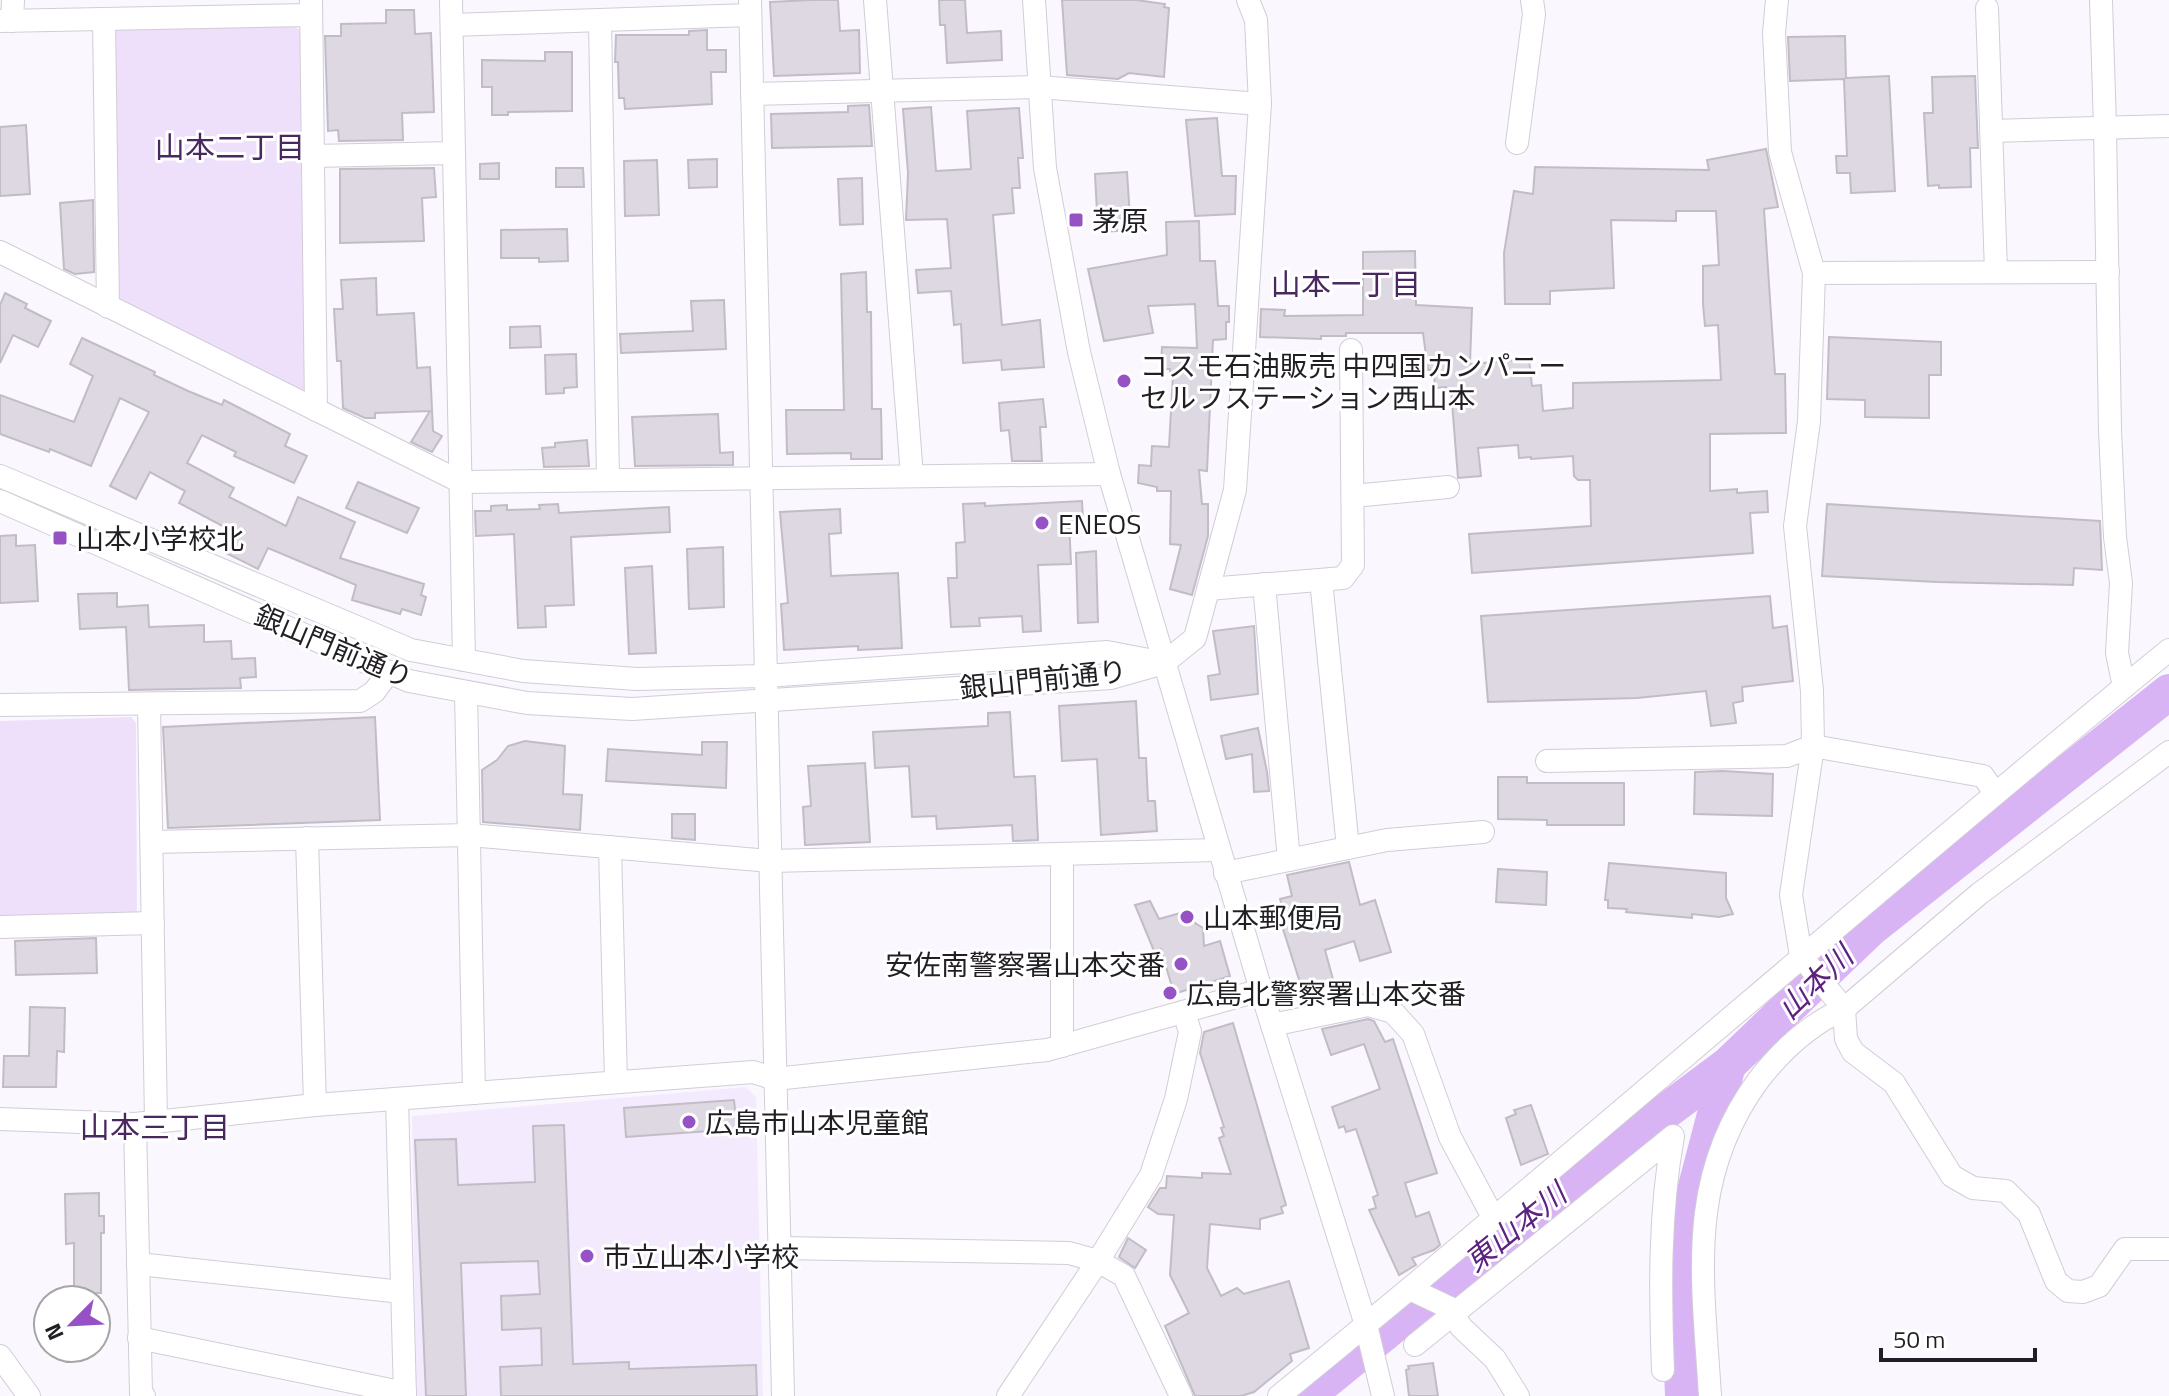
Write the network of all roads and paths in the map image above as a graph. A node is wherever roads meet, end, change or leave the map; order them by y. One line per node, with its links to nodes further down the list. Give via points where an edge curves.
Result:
1 (451, 0): 14 (street)
2 (875, 0): 16 (street)
3 (1034, 0): 15 (street)
4 (1248, 0): 18 (street, via 1256,20)
5 (1532, 0): 22 (street)
6 (1777, 0): 28 (street, via 1780,152)
7 (2101, 0): 20 (street)
8 (311, 8): 12 (street); 24 (street)
9 (750, 8): 13 (street); 17 (street)
10 (1987, 8): 21 (street)
11 (8, 14): 12 (street)
12 (104, 20): 29 (street)
13 (600, 20): 14 (street); 36 (street)
14 (452, 25): 23 (street)
15 (1039, 87): 16 (street); 18 (street); 32 (street, via 1045,168 1079,352)
16 (881, 91): 17 (street); 34 (street)
17 (752, 94): 35 (street)
18 (1260, 104): 43 (street, via 1235,490)
19 (2169, 126): 20 (street)
20 (2105, 127): 21 (street); 27 (street)
21 (1992, 131): 26 (street)
22 (1517, 143)
23 (454, 153): 24 (street); 37 (street)
24 (313, 156): 31 (street)
25 (0, 252): 29 (street)
26 (1996, 272): 27 (street); 28 (street)
27 (2108, 272): 49 (street, via 2110,431 2121,583 2117,653)
28 (1814, 273): 54 (street, via 1809,421 1795,526)
29 (108, 307): 31 (street)
30 (1351, 350): 39 (street)
31 (316, 410): 37 (street)
32 (1109, 474): 34 (street); 46 (street)
33 (0, 476): 45 (street, 銀山門前通り, via 411,650)
34 (912, 476): 35 (street)
35 (761, 478): 36 (street); 48 (street)
36 (608, 480): 37 (street)
37 (461, 482): 45 (street)
38 (1448, 487): 39 (street)
39 (1353, 496): 41 (street, via 1353,565 1343,578)
40 (0, 501): 47 (street, 銀山門前通り)
41 (1321, 580): 42 (street); 63 (street)
42 (1264, 584): 43 (street); 66 (street)
43 (1208, 589): 46 (street, via 1195,638)
44 (2169, 650): 49 (street)
45 (464, 660): 48 (street, 銀山門前通り, via 523,671 637,679)
46 (1164, 663): 48 (street, 銀山門前通り, via 1107,652); 51 (street, 銀山門前通り, via 1111,678); 64 (street)
47 (389, 672): 50 (street, 銀山門前通り); 53 (street, via 360,701)
48 (766, 676): 51 (street)
49 (2124, 687): 57 (street)
50 (466, 692): 51 (street, 銀山門前通り, via 527,703 632,709); 59 (street)
51 (766, 700): 67 (street)
52 (0, 705): 53 (street)
53 (149, 705): 61 (street)
54 (1813, 746): 56 (street, via 1787,756); 57 (street, via 1983,776); 71 (street, via 1791,895)
55 (2169, 752): 73 (street, via 1979,894)
56 (1547, 761)
57 (1995, 793): 71 (street)
58 (1483, 832): 63 (street)
59 (469, 835): 60 (street); 62 (street); 79 (street)
60 (307, 838): 61 (street); 81 (street)
61 (152, 842): 69 (street)
62 (610, 847): 67 (street); 78 (street)
63 (1348, 848): 66 (street)
64 (1218, 850): 65 (street); 68 (street)
65 (1062, 854): 67 (street); 76 (street)
66 (1289, 860): 68 (street)
67 (770, 861): 77 (street)
68 (1225, 873): 72 (street)
69 (153, 923): 70 (street); 83 (street)
70 (0, 927)
71 (1801, 956): 73 (street); 84 (street)
72 (1261, 990): 74 (street); 75 (street)
73 (1844, 1009): 86 (street, via 1846,1039 1853,1052 1894,1083 1952,1176 1973,1188 2006,1191 2029,1214 2056,1281 2068,1291 2099,1286 2125,1249); 106 (street, via 1793,1041 1767,1069 1743,1102 1714,1166 1703,1231)
74 (1184, 1012): 76 (street); 87 (street, via 1190,1032 1176,1099 1151,1175)
75 (1272, 1025): 84 (street, via 1368,1005 1393,1012 1413,1034 1450,1137); 92 (street)
76 (1062, 1046): 77 (street)
77 (775, 1079): 78 (street, via 753,1072); 85 (street)
78 (616, 1082): 79 (street)
79 (474, 1093): 80 (street)
80 (397, 1099): 81 (street); 90 (street)
81 (315, 1105): 83 (street)
82 (0, 1119): 83 (street)
83 (146, 1123): 88 (street)
84 (1494, 1219): 89 (street)
85 (779, 1248): 87 (street, via 1069,1253); 100 (street)
86 (2169, 1249)
87 (1098, 1261): 101 (street); 102 (street, via 1124,1276)
88 (138, 1264): 90 (street); 93 (street)
89 (1410, 1289): 91 (street); 92 (street)
90 (402, 1292): 97 (street)
91 (1451, 1311): 94 (street); 96 (street, via 1673,1136 1664,1185 1659,1284); 105 (street, via 1495,1359)
92 (1367, 1329): 103 (street); 104 (street)
93 (139, 1338): 97 (street); 98 (street)
94 (1415, 1345)
95 (0, 1356): 99 (street)
96 (1663, 1370)
97 (405, 1394)
98 (141, 1395)
99 (29, 1396)
100 (783, 1396)
101 (1008, 1396)
102 (1181, 1396)
103 (1279, 1396)
104 (1383, 1396)
105 (1518, 1396)
106 (1710, 1396)

